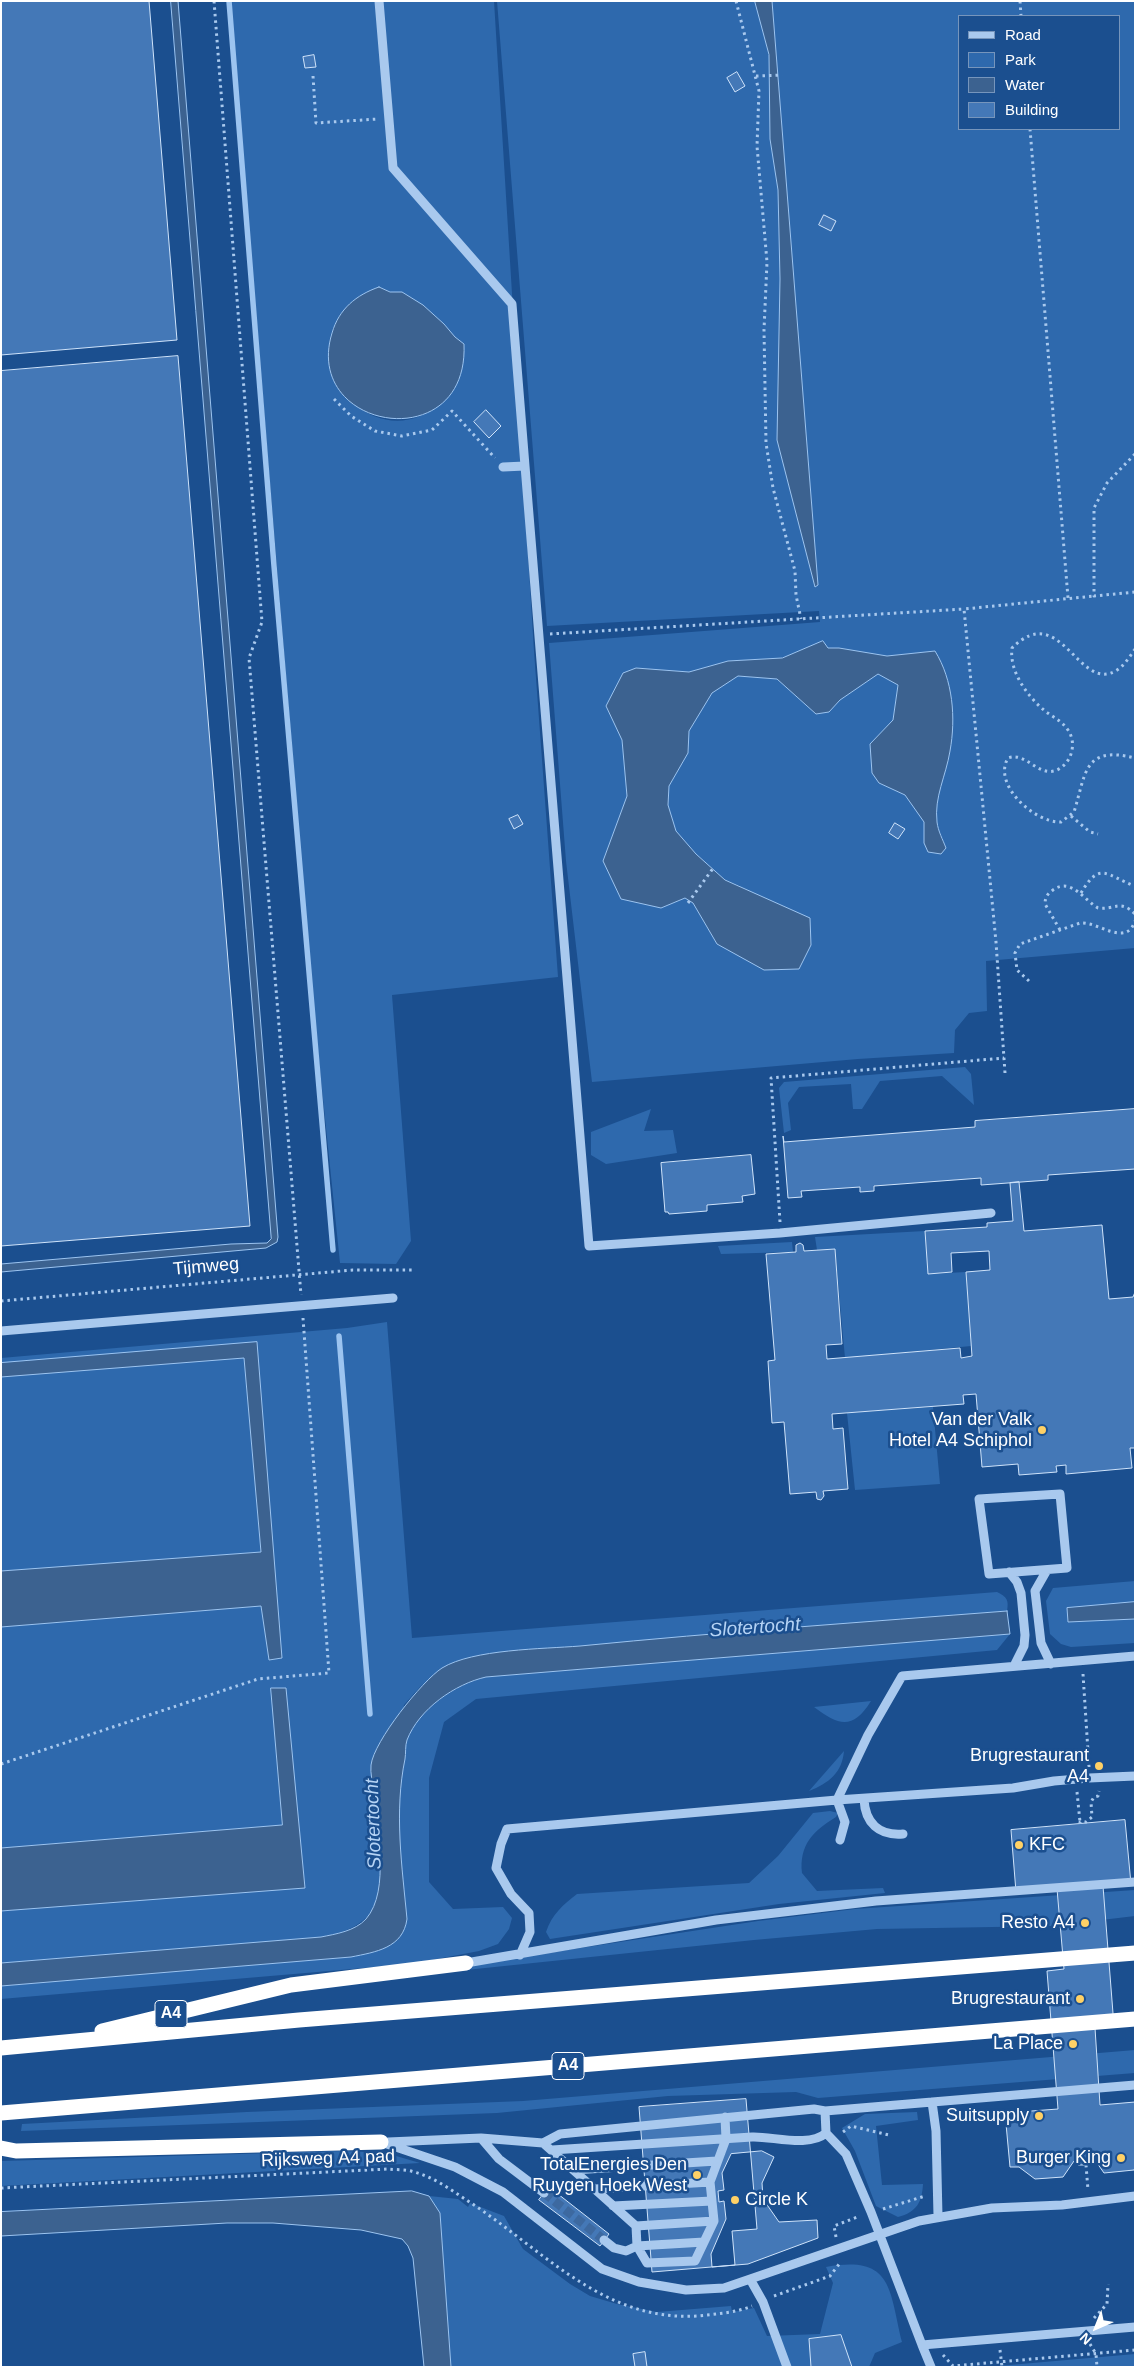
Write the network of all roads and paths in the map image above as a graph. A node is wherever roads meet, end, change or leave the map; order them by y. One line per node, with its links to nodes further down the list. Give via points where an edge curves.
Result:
1 (214, 1): 38 (path, via 262,622 249,658)
2 (379, 1): 9 (street)
3 (736, 1): 8 (path)
4 (1020, 1): 5 (path)
5 (1021, 15)
6 (782, 75): 8 (path)
7 (313, 76): 9 (path, via 316,124)
8 (756, 76): 19 (path, via 759,90 758,165 768,262 764,330 766,443 773,488 796,571)
9 (388, 118): 13 (street, via 392,168 512,304)
10 (1030, 130): 17 (path)
11 (334, 399): 14 (path, via 351,416 375,431 402,436 432,430 452,410)
12 (1135, 454): 16 (path, via 1106,483 1094,508)
13 (525, 466): 14 (street); 20 (street)
14 (503, 467)
15 (1135, 592): 16 (path)
16 (1094, 596): 17 (path)
17 (1068, 598): 18 (path)
18 (964, 609): 19 (path); 33 (path)
19 (801, 619): 20 (path)
20 (539, 635): 36 (street, via 589,1246)
21 (1135, 649): 23 (path, via 1117,670 1101,674 1049,635 1030,634 1012,648 1012,662 1022,684 1044,710 1063,724 1069,732 1073,749 1064,766 1049,772 1019,758 1008,758 1003,769 1005,776 1020,802 1039,818 1061,822)
22 (1135, 758): 23 (path, via 1112,753 1093,762 1081,780)
23 (1071, 816): 24 (path, via 1090,832)
24 (1098, 834)
25 (714, 867): 28 (path)
26 (1135, 886): 27 (path, via 1106,872 1089,878)
27 (1080, 893): 29 (path, via 1098,908 1127,906); 31 (path, via 1073,888 1055,888 1045,899 1048,911)
28 (688, 903)
29 (1135, 914)
30 (1135, 921): 31 (path, via 1123,933 1102,930 1089,922)
31 (1060, 930): 32 (path, via 1020,944 1015,953 1017,970)
32 (1030, 981)
33 (1004, 1058): 34 (path); 36 (path, via 771,1078)
34 (1005, 1073)
35 (991, 1213): 36 (street)
36 (780, 1233)
37 (413, 1270): 38 (path, Tijmweg, via 353,1270)
38 (300, 1275): 40 (path, Tijmweg); 41 (path)
39 (394, 1298): 41 (street)
40 (1, 1301)
41 (302, 1306): 42 (street); 49 (path, via 329,1673 258,1679)
42 (1, 1331)
43 (1047, 1570): 44 (street); 44 (street, via 1067,1568 1060,1494 979,1499 989,1574); 47 (street, via 1035,1591 1041,1643)
44 (1009, 1572): 48 (street, via 1021,1593 1025,1636 1024,1646)
45 (1135, 1656): 46 (street)
46 (1081, 1660): 47 (street); 51 (path)
47 (1051, 1664): 48 (street)
48 (1014, 1666): 53 (street, via 902,1676 868,1735)
49 (1, 1764)
50 (1135, 1776): 51 (street)
51 (1094, 1778): 52 (street, via 1013,1788); 54 (path, via 1099,1794 1091,1802 1092,1816 1080,1823)
52 (864, 1799): 53 (street); 55 (street, via 865,1814 873,1825 890,1835)
53 (837, 1800): 56 (street, via 845,1822); 59 (street, via 507,1828 496,1868 511,1894 529,1913 530,1932)
54 (1078, 1808)
55 (903, 1834)
56 (840, 1840)
57 (1135, 1882): 59 (street, A4, via 876,1901 716,1920)
58 (1135, 1954): 62 (highway, A4, via 299,2020)
59 (520, 1955): 60 (street, A4)
60 (466, 1963): 62 (highway, A4, via 291,1985)
61 (1135, 2019): 67 (highway, A4)
62 (51, 2044): 63 (highway, A4)
63 (1, 2048)
64 (1135, 2085): 65 (street)
65 (932, 2102): 66 (street); 89 (street)
66 (826, 2111): 68 (street, via 814,2109); 69 (street)
67 (1, 2113)
68 (725, 2117): 72 (street); 75 (street, via 560,2134)
69 (826, 2132): 72 (street, via 820,2138 801,2140 769,2140 762,2136); 73 (street)
70 (889, 2136): 73 (path, via 851,2126)
71 (481, 2138): 74 (street); 75 (street); 84 (street, via 498,2159)
72 (726, 2139): 77 (street); 78 (street)
73 (833, 2139): 92 (street, via 846,2154)
74 (381, 2142): 76 (highway, via 16,2151); 96 (street, via 455,2167 503,2192 602,2269 639,2282 686,2290 724,2288)
75 (543, 2143): 77 (street)
76 (1, 2148)
77 (552, 2150): 80 (street)
78 (717, 2161): 80 (street); 81 (street)
79 (1086, 2165): 87 (path)
80 (573, 2170): 83 (street)
81 (710, 2182): 83 (street); 86 (street)
82 (1, 2188): 97 (path, Rijksweg A4 pad, via 378,2169 414,2172 443,2185 486,2212 554,2264 604,2296 634,2310 673,2317 691,2316 743,2310)
83 (594, 2189): 88 (street)
84 (544, 2193)
85 (1135, 2196): 87 (street)
86 (712, 2200): 88 (street); 90 (street)
87 (1089, 2200): 89 (street)
88 (614, 2206): 91 (street)
89 (938, 2216): 92 (street)
90 (714, 2221): 91 (street); 94 (street)
91 (636, 2226): 95 (street)
92 (880, 2234): 96 (street); 99 (street)
93 (604, 2240): 95 (street, via 614,2248 626,2251)
94 (704, 2242): 95 (street); 95 (street, via 695,2261 647,2263)
95 (637, 2246)
96 (750, 2279): 97 (street)
97 (763, 2302): 102 (street)
98 (1135, 2327): 100 (street)
99 (922, 2345): 100 (street); 103 (street)
100 (934, 2345): 101 (path, via 953,2366)
101 (1135, 2350)
102 (788, 2367)
103 (931, 2367)

